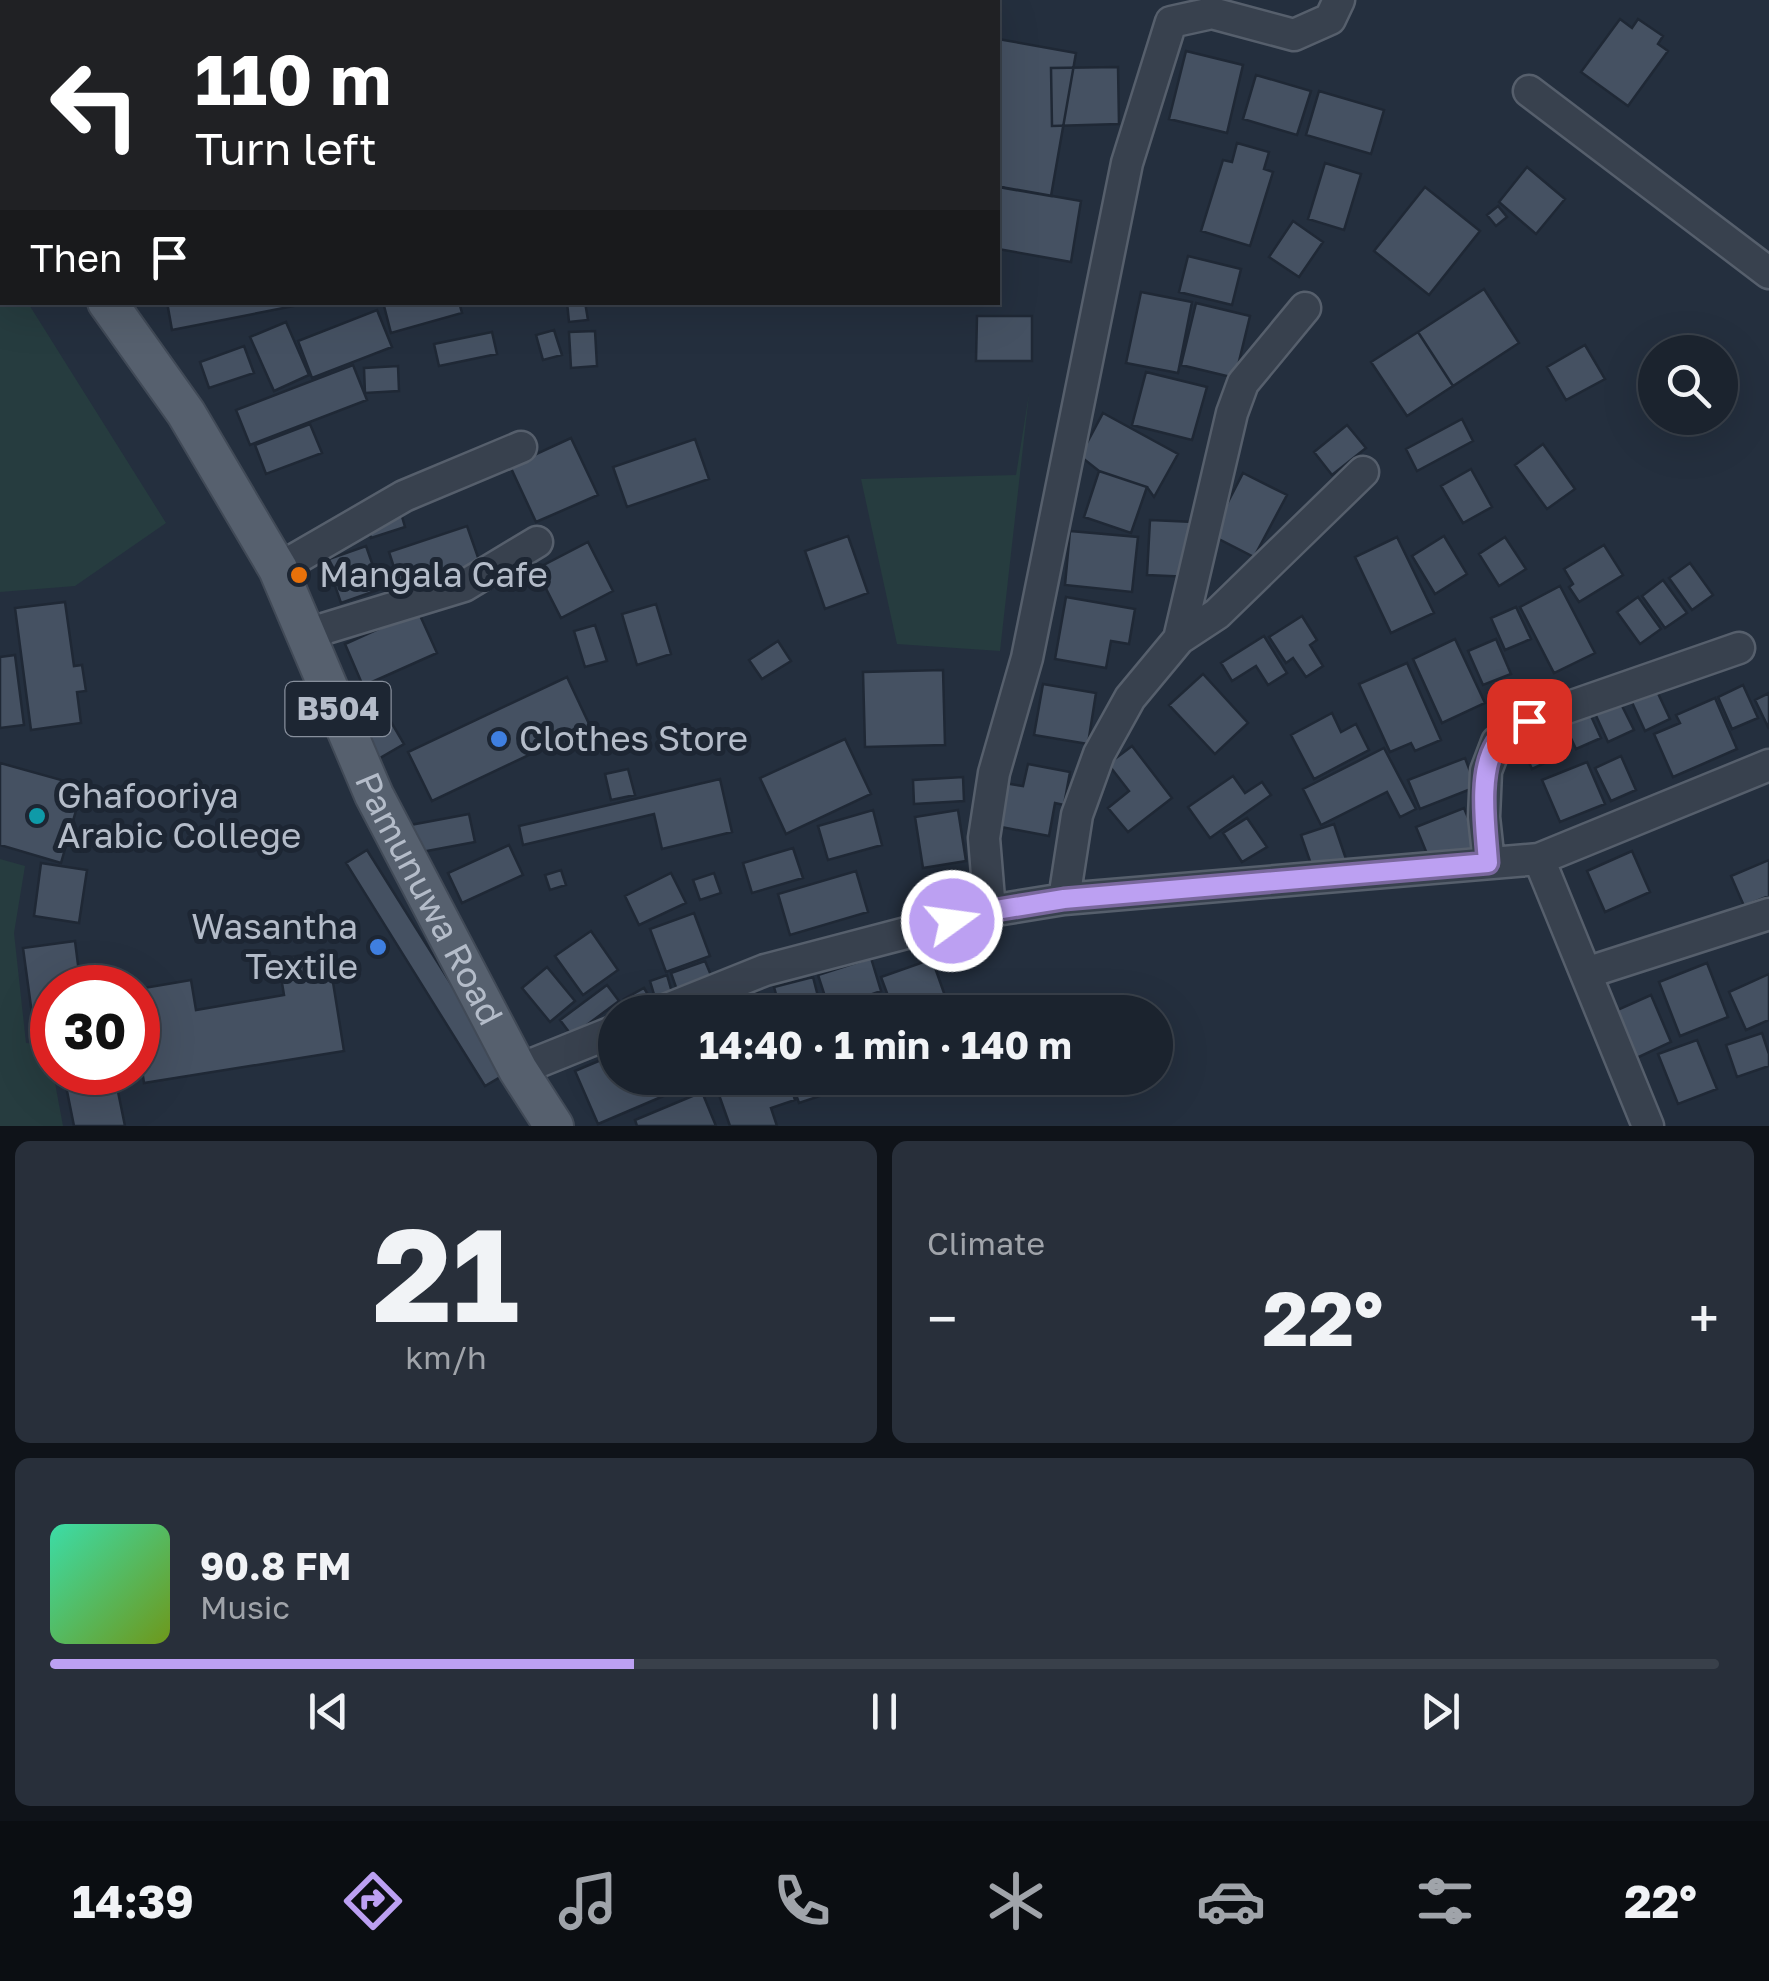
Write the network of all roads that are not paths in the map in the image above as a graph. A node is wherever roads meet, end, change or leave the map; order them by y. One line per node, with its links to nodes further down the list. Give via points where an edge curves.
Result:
1 (1338, 0): 17 (street, via 1330,19 1294,35 1212,13 1172,22 1127,163 1027,658 994,773 984,838)
2 (1529, 92): 3 (street)
3 (1769, 273)
4 (109, 305): 9 (main road, Pamunuwa Road / B504, via 186,414)
5 (1304, 308): 11 (street, via 1243,383)
6 (521, 447): 9 (street, via 404,496)
7 (1363, 472): 11 (street, via 1217,614)
8 (538, 542): 10 (street, via 464,586)
9 (278, 568): 10 (main road, Pamunuwa Road / B504)
10 (307, 634): 22 (main road, Pamunuwa Road / B504, via 374,795)
11 (1179, 639): 16 (street, via 1130,698 1099,754 1076,814)
12 (1740, 648): 15 (street, via 1529,721 1497,742 1486,771)
13 (1769, 764): 14 (street)
14 (1540, 859): 15 (street); 19 (street)
15 (1488, 863): 16 (street)
16 (1064, 899): 17 (street)
17 (990, 911): 20 (street, via 765,970)
18 (1769, 914): 19 (street)
19 (1586, 973): 24 (street)
20 (702, 995)
21 (598, 1038): 22 (street)
22 (518, 1070): 23 (main road, Pamunuwa Road / B504)
23 (554, 1126)
24 (1648, 1126)

